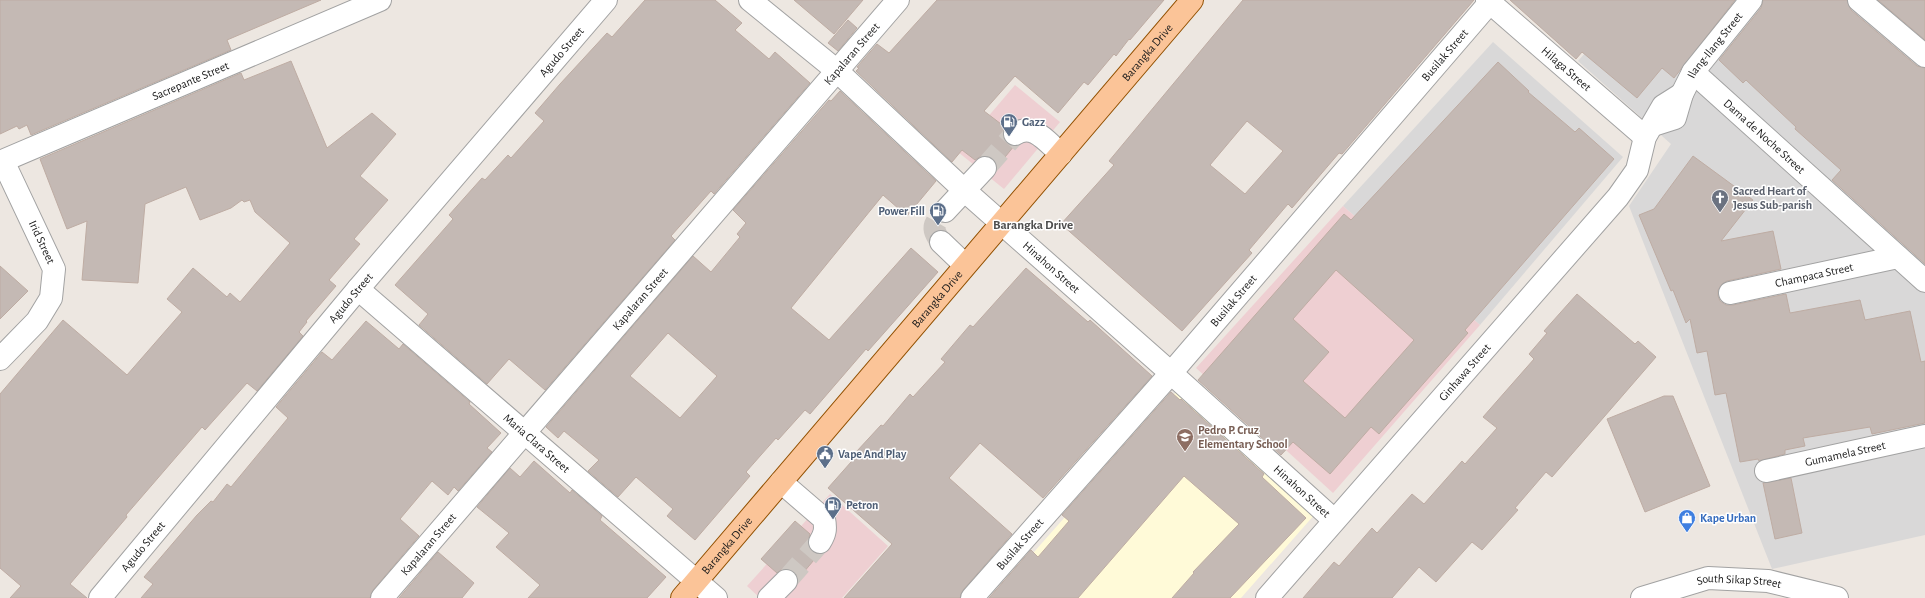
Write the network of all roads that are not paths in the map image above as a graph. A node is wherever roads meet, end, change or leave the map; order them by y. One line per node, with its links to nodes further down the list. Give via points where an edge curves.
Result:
1 (380, 0): 15 (street, Sacrepante Street)
2 (606, 0): 24 (street, Agudo Street)
3 (750, 0): 10 (street, Hinahon Street)
4 (898, 0): 10 (street, Kapalaran Street)
5 (1192, 0): 14 (main road, Barangka Drive)
6 (1751, 0): 11 (street, Ilang-Ilang Street)
7 (1859, 0): 9 (street)
8 (1490, 1): 12 (street, Hilaga Street); 27 (street, Busilak Street)
9 (1925, 56)
10 (836, 70): 17 (street, Hinahon Street); 28 (street, Kapalaran Street)
11 (1693, 72): 12 (street, Ilang-Ilang Street, via 1682,94 1675,118); 21 (street, Dama de Noche Street)
12 (1649, 131): 32 (street, Ginhawa Street, via 1637,170 1618,197)
13 (1014, 134): 14 (street, via 1029,129)
14 (1061, 154): 19 (main road, Barangka Drive)
15 (2, 161): 26 (street, Irid Street, via 54,269 48,304 37,321)
16 (985, 168): 17 (street)
17 (964, 190): 18 (street); 19 (street, Hinahon Street)
18 (945, 211)
19 (1001, 223): 22 (main road, Barangka Drive); 27 (street, Hinahon Street)
20 (941, 242): 22 (street)
21 (1898, 257): 23 (street, Dama de Noche Street); 25 (street, Champaca Street)
22 (965, 265): 31 (main road, Barangka Drive)
23 (1925, 281)
24 (358, 289): 28 (street, Maria Clara Street); 36 (street, Agudo Street)
25 (1730, 293)
26 (0, 359)
27 (1171, 373): 32 (street, Hinahon Street); 41 (street, Busilak Street)
28 (526, 432): 34 (street, Maria Clara Street); 37 (street, Kapalaran Street)
29 (1925, 436): 30 (street, Gumamela Street)
30 (1766, 471)
31 (781, 482): 33 (street, via 824,519 825,534); 34 (main road, Barangka Drive)
32 (1334, 520): 42 (street, Ginhawa Street)
33 (820, 542)
34 (696, 581): 38 (main road, Barangka Drive); 39 (street, Maria Clara Street)
35 (786, 581): 40 (street)
36 (100, 598)
37 (382, 598)
38 (682, 598)
39 (716, 598)
40 (769, 598)
41 (972, 598)
42 (1267, 598)
43 (1642, 598): 44 (street, South Sikap Street, via 1708,578 1768,581)
44 (1837, 598)

